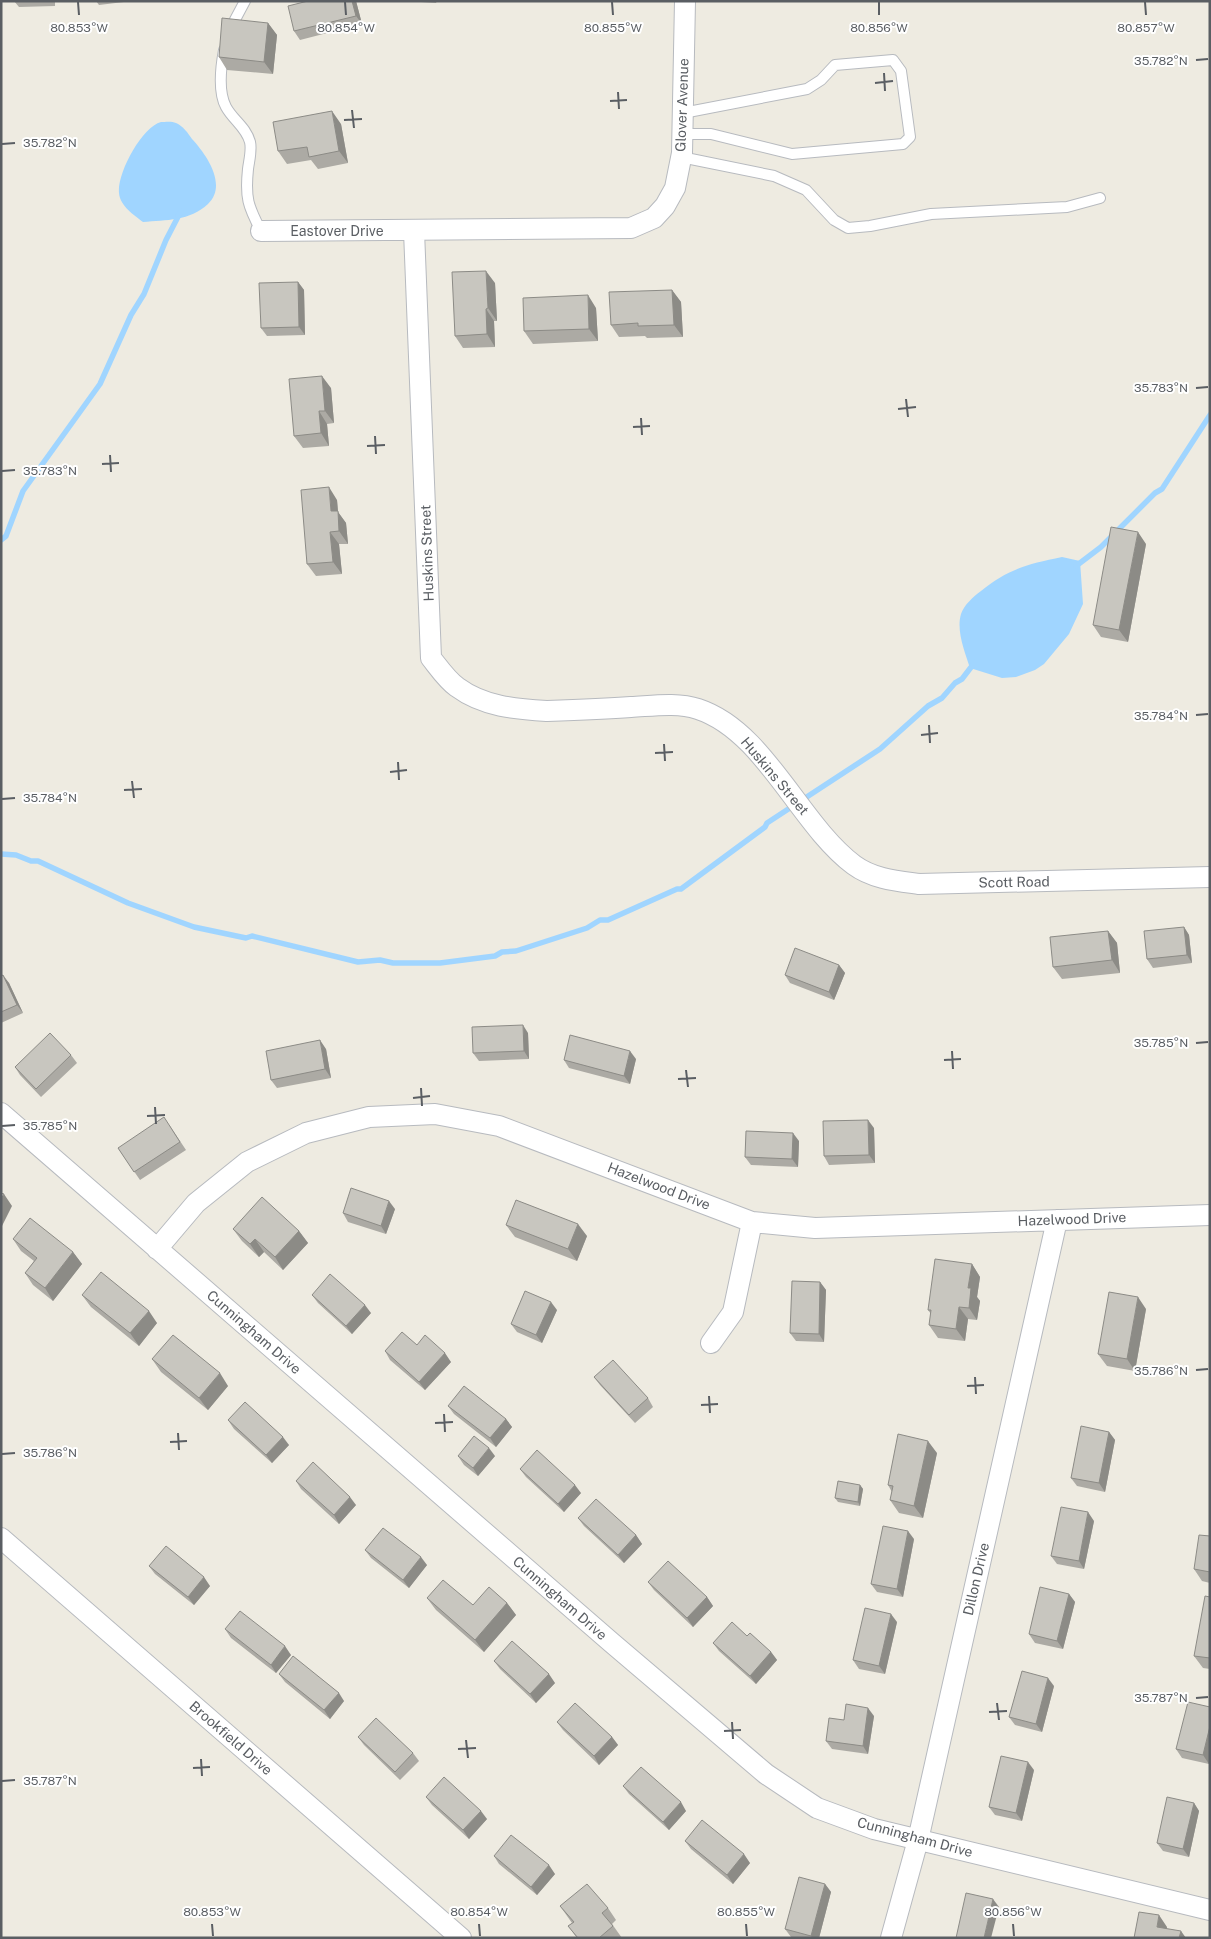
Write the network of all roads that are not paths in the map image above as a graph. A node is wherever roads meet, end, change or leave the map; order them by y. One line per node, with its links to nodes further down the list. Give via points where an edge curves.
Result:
1 (245, 1): 8 (lane, via 227,35 222,88 226,106 250,143 246,192)
2 (685, 1): 3 (street, Glover Avenue)
3 (683, 112): 4 (street, Glover Avenue); 4 (lane, via 807,89 821,80 835,64 893,60 901,71 910,137 903,144 792,154 711,134)
4 (682, 134): 5 (street, Glover Avenue)
5 (681, 157): 6 (lane, via 774,176 806,190 834,220 848,228 931,214 1067,207); 7 (street, Glover Avenue, via 675,188 665,206 654,218 631,228)
6 (1100, 198)
7 (414, 230): 8 (street, Eastover Drive); 9 (street, Huskins Street, via 431,658 456,687 491,705 547,711 667,705 697,709 725,721 748,741)
8 (261, 231)
9 (830, 842): 10 (street, Scott Road, via 855,866 886,880 919,884)
10 (1210, 877)
11 (1, 1113): 15 (street, Cunningham Drive)
12 (1210, 1214): 13 (street, Hazelwood Drive)
13 (1057, 1220): 14 (street, Hazelwood Drive, via 814,1228); 18 (street, Dillon Drive)
14 (752, 1222): 15 (street, Hazelwood Drive, via 499,1126 435,1114 369,1117 306,1133 247,1162 196,1203); 16 (street, via 733,1312)
15 (157, 1249): 18 (street, Cunningham Drive, via 766,1774 817,1808 874,1829)
16 (710, 1343)
17 (1, 1538): 20 (street, Brookfield Drive)
18 (918, 1840): 19 (street, Cunningham Drive); 21 (street, Dillon Drive)
19 (1210, 1910)
20 (462, 1938)
21 (891, 1938)

